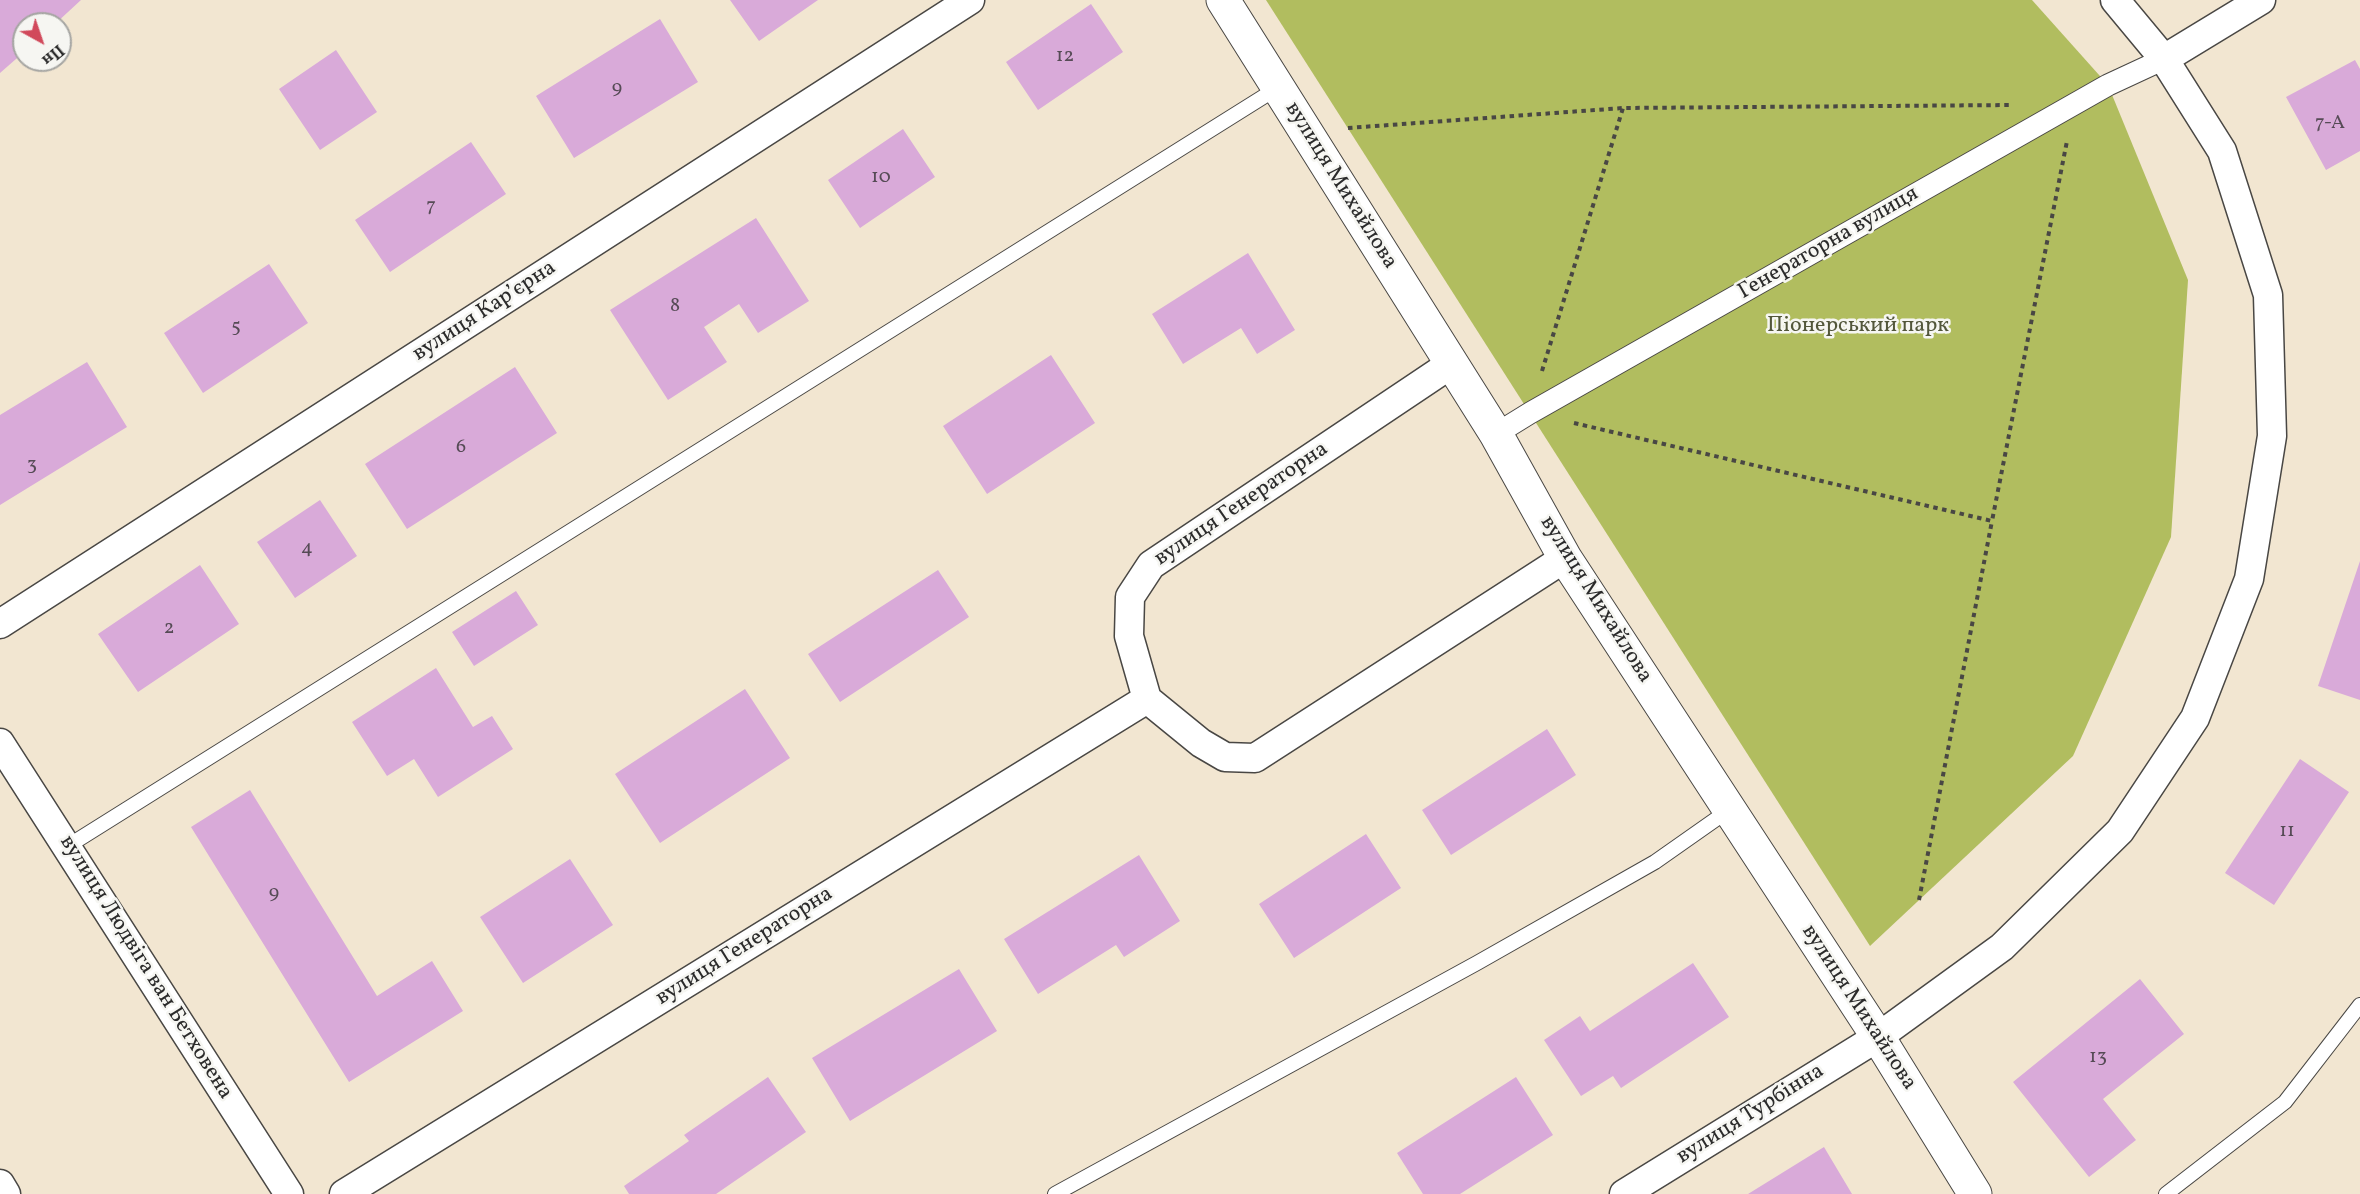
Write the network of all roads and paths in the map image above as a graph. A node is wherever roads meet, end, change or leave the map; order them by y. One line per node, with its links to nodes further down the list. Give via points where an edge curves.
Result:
1 (970, 0): 13 (street, вулиця Кар’єрна)
2 (1223, 0): 6 (street, вулиця Михайлова)
3 (2115, 0): 5 (street, вулиця Турбінна)
4 (2261, 0): 5 (street)
5 (2164, 59): 9 (street, Генераторна вулиця, via 2108,85); 20 (street, вулиця Турбінна, via 2222,151 2268,295 2272,436 2249,579 2194,718 2120,831 2002,947)
6 (1279, 87): 8 (street, вулиця Михайлова); 17 (lane)
7 (1623, 108): 9 (path)
8 (1451, 364): 10 (street, вулиця Михайлова); 14 (street, вулиця Генераторна, via 1151,565 1130,597 1129,607 1129,636)
9 (1530, 413): 10 (street, Генераторна вулиця)
10 (1496, 434): 12 (street, вулиця Михайлова)
11 (1992, 521): 18 (path)
12 (1565, 558): 14 (street, via 1255,758 1225,757 1201,743); 16 (street, вулиця Михайлова)
13 (0, 624)
14 (1147, 699): 24 (street, вулиця Генераторна)
15 (0, 743): 17 (street, вулиця Людвіга ван Бетховена)
16 (1729, 810): 20 (street, вулиця Михайлова); 25 (lane, via 1655,862)
17 (68, 846): 23 (street, вулиця Людвіга ван Бетховена)
18 (1919, 900)
19 (2360, 1005): 28 (lane, via 2285,1102)
20 (1878, 1036): 26 (street, вулиця Турбінна); 27 (street, вулиця Михайлова)
21 (0, 1184): 22 (street)
22 (6, 1194)
23 (289, 1194)
24 (344, 1194)
25 (1055, 1194)
26 (1624, 1194)
27 (1975, 1194)
28 (2166, 1194)

